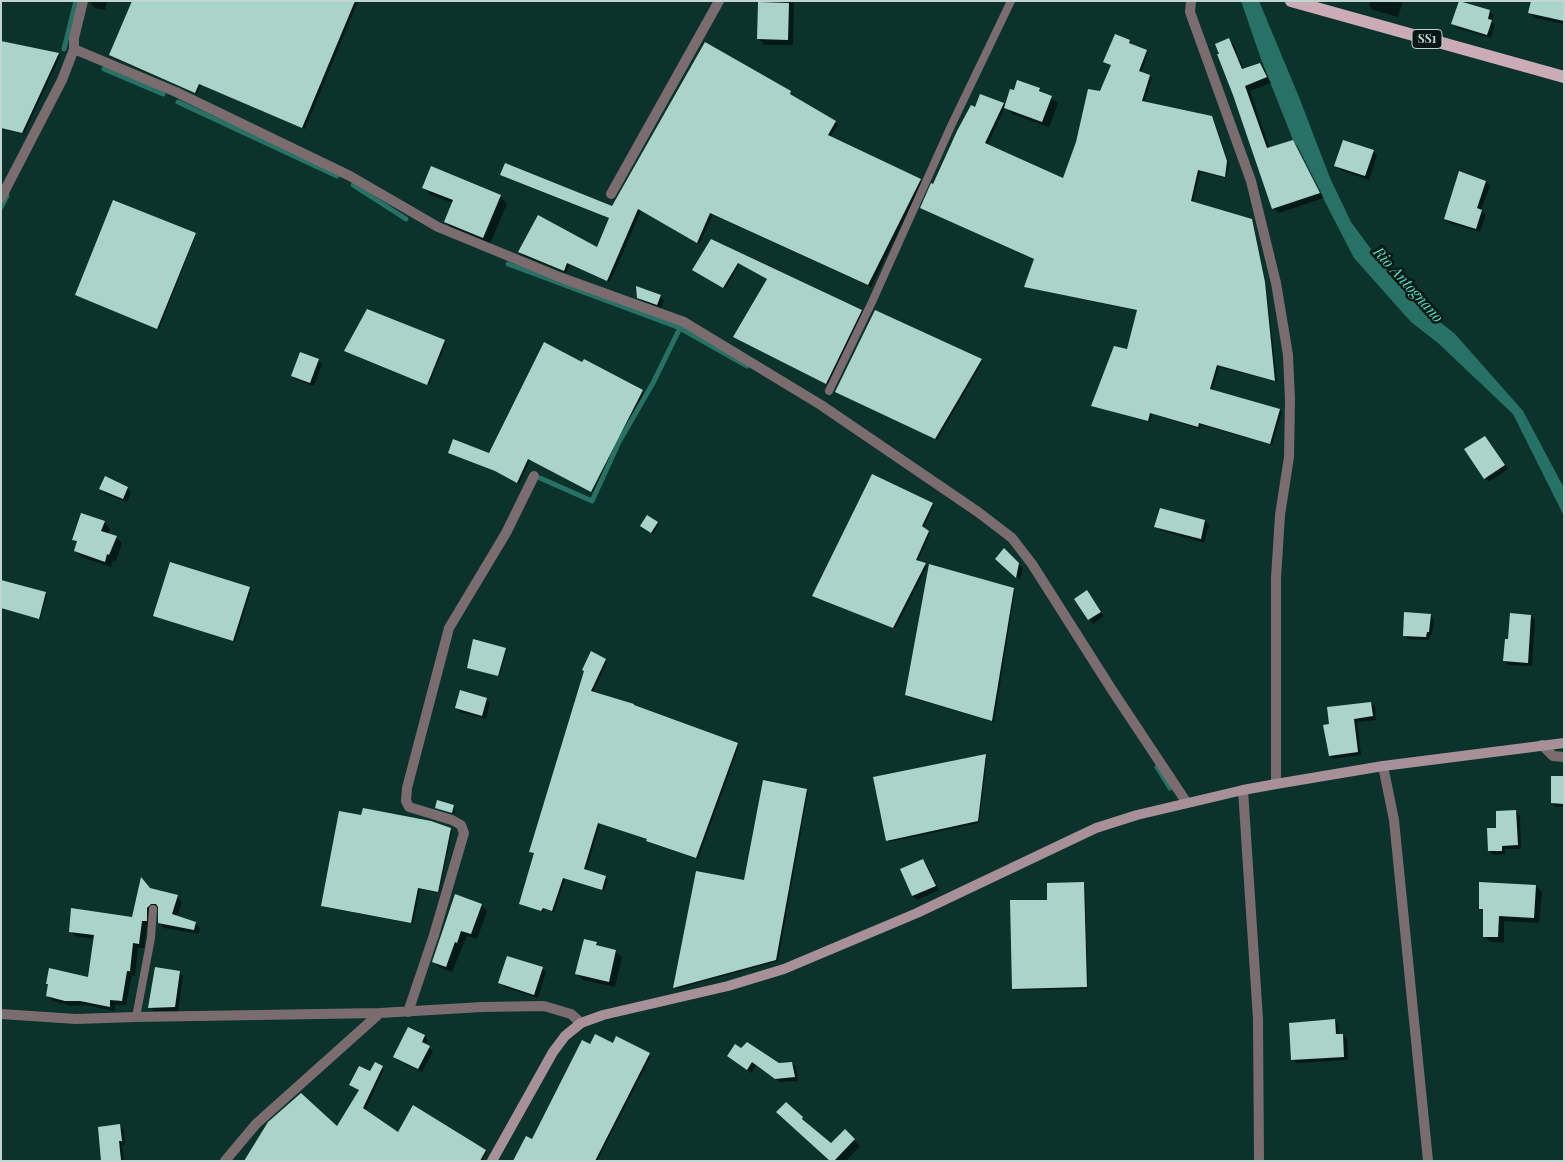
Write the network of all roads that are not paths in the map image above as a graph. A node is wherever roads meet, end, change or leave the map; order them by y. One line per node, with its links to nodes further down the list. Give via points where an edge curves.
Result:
1 (83, 1): 6 (street)
2 (719, 1): 8 (street)
3 (1011, 1): 10 (lane)
4 (1190, 1): 16 (street, via 1190,12 1251,181 1276,283 1288,355 1289,457 1280,515 1276,578)
5 (1291, 1): 7 (main road, SS1)
6 (74, 49): 9 (street, via 62,80); 18 (street, via 176,92 342,171 438,227 562,278 684,322 821,405 1012,538)
7 (1564, 77)
8 (610, 194)
9 (1, 198)
10 (829, 391)
11 (534, 476): 20 (street, via 506,533 449,628 407,788 409,807 452,820 461,825 464,833)
12 (1564, 743): 13 (street)
13 (1542, 745): 14 (street, via 1553,756); 15 (street)
14 (1564, 758)
15 (1383, 766): 16 (street); 28 (street, via 1394,820)
16 (1276, 784): 17 (street)
17 (1243, 790): 18 (street); 27 (street, via 1258,1019)
18 (1187, 803): 24 (street, via 1096,828 917,913 762,977)
19 (153, 909): 23 (lane, via 151,938)
20 (408, 1012): 21 (street); 24 (street, via 544,1006 570,1014)
21 (380, 1013): 23 (street); 25 (street, via 256,1124)
22 (1, 1014): 23 (street, via 76,1019)
23 (136, 1017)
24 (581, 1023): 26 (street, via 553,1052)
25 (225, 1161)
26 (492, 1161)
27 (1259, 1161)
28 (1428, 1161)

